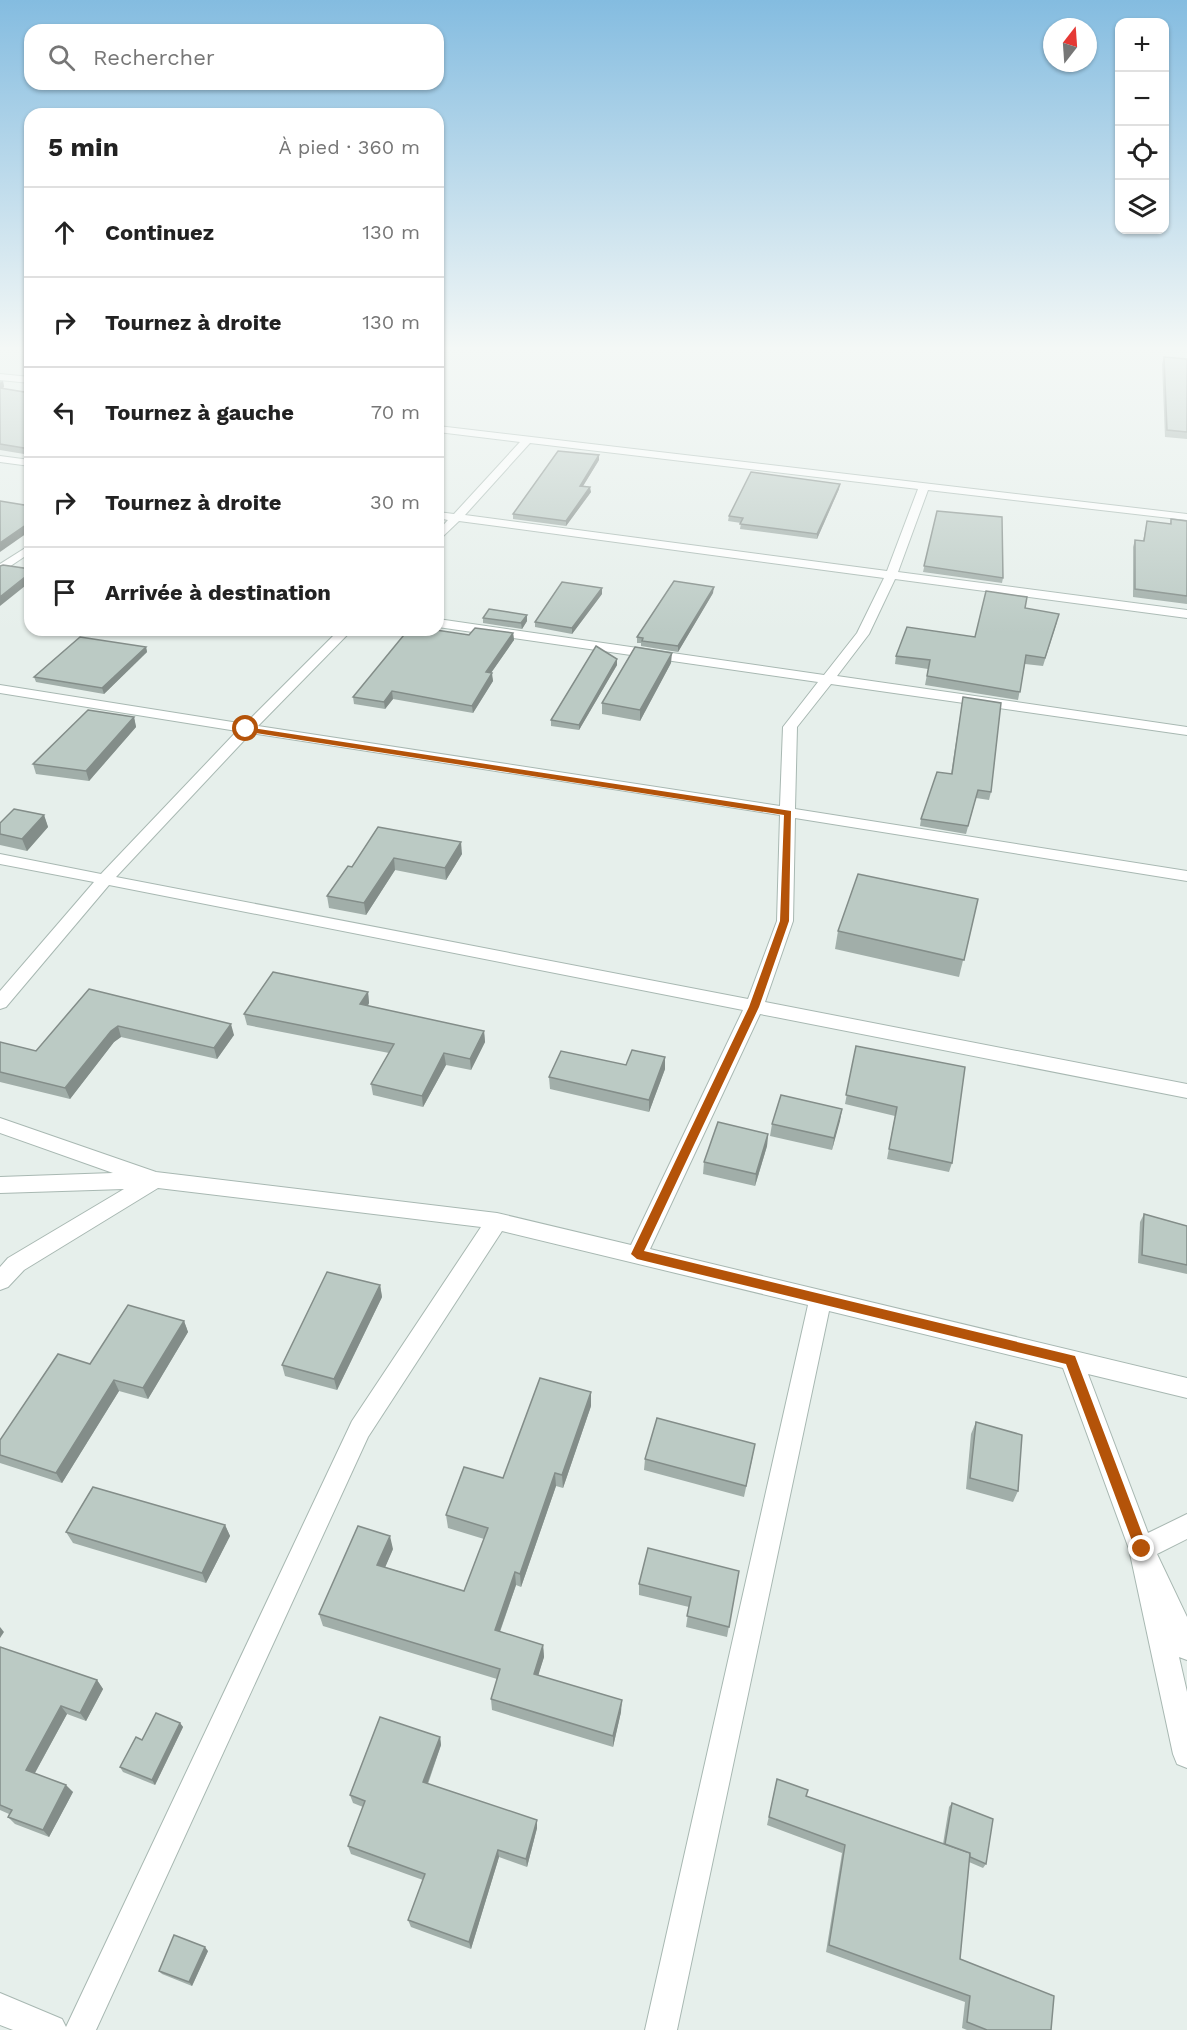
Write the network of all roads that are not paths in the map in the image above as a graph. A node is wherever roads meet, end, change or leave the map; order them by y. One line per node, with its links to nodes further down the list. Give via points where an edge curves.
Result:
1 (525, 444): 8 (street)
2 (560, 444): 5 (street)
3 (0, 459): 4 (street)
4 (24, 462)
5 (924, 486): 7 (street); 14 (street)
6 (444, 516): 8 (street)
7 (1187, 517)
8 (458, 518): 9 (street); 14 (street)
9 (444, 532)
10 (24, 551): 11 (street)
11 (5, 561): 12 (street); 13 (street)
12 (24, 563)
13 (0, 569)
14 (891, 575): 15 (street); 18 (street, via 863,634)
15 (1187, 614)
16 (444, 624): 18 (street)
17 (340, 636): 20 (street)
18 (828, 679): 21 (street); 22 (street, via 790,727)
19 (0, 689): 20 (street)
20 (246, 729): 22 (street); 25 (street)
21 (1187, 731)
22 (789, 813): 24 (street); 27 (street, via 785,921)
23 (0, 859): 25 (street)
24 (1187, 876)
25 (105, 880): 26 (street); 27 (street)
26 (0, 1003)
27 (754, 1007): 28 (street); 33 (street)
28 (1187, 1091)
29 (0, 1125): 30 (street)
30 (155, 1180): 31 (street); 32 (street); 34 (street, via 16,1264)
31 (0, 1185)
32 (496, 1221): 33 (street); 44 (street, via 360,1429)
33 (637, 1254): 35 (street)
34 (0, 1281)
35 (820, 1299): 36 (street); 45 (street)
36 (1071, 1359): 37 (street); 39 (street)
37 (1187, 1388)
38 (1187, 1526): 39 (street)
39 (1142, 1549): 40 (street); 41 (street)
40 (1187, 1647)
41 (1187, 1754)
42 (0, 2008): 43 (street)
43 (51, 2030)
44 (80, 2030)
45 (661, 2030)

